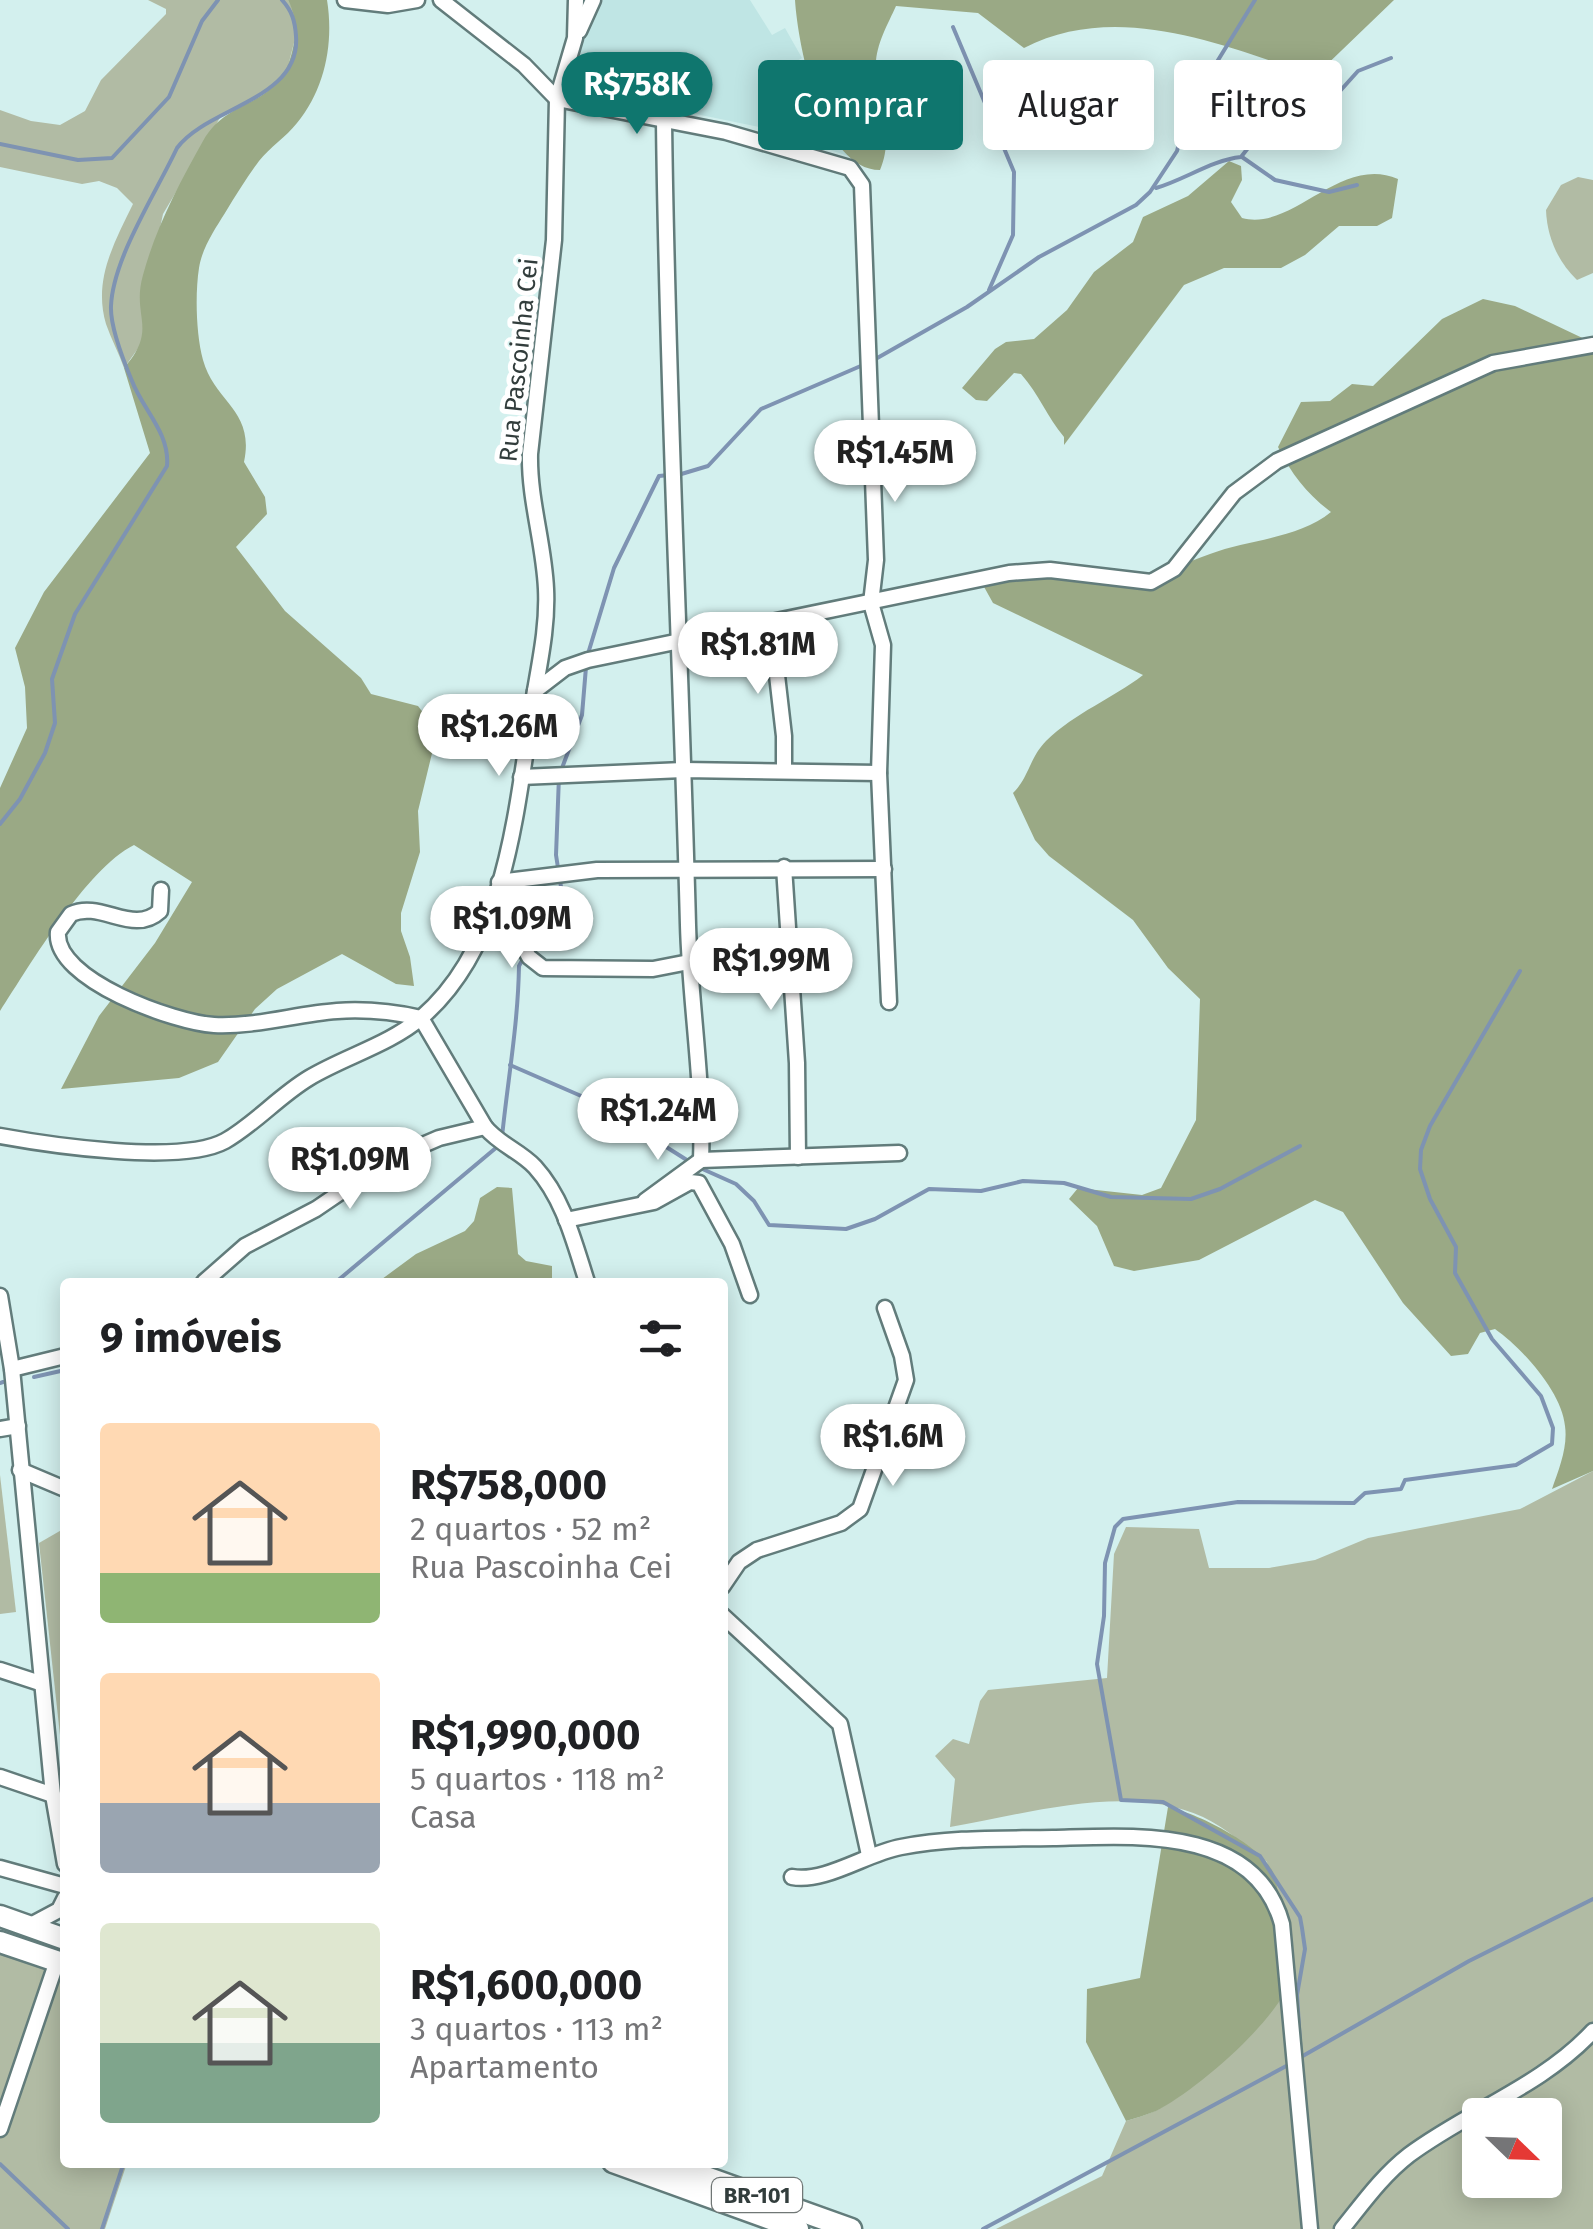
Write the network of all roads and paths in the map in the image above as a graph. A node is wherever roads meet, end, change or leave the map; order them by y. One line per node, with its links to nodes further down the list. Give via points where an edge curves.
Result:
1 (345, 0): 2 (street)
2 (417, 0)
3 (442, 0): 7 (street)
4 (576, 0): 6 (street, Rua Pascoinha Cei)
5 (593, 0): 6 (street)
6 (576, 38): 7 (street, Rua Pascoinha Cei)
7 (557, 99): 8 (street); 13 (street, Rua Pascoinha Cei, via 555,228 530,454 546,586)
8 (664, 120): 10 (street, via 843,165 862,184 876,560); 12 (street)
9 (1593, 345): 10 (street, via 1493,363 1277,461 1234,493 1174,569 1152,582 1036,571)
10 (871, 603): 11 (street); 18 (street, via 883,645)
11 (771, 622): 12 (street); 17 (street)
12 (677, 643): 14 (street); 16 (street)
13 (543, 650): 14 (street); 15 (street, Rua Pascoinha Cei)
14 (572, 665): 15 (street)
15 (535, 690): 19 (street, Rua Pascoinha Cei)
16 (683, 770): 17 (street); 19 (street); 20 (street)
17 (784, 770): 18 (street)
18 (880, 773): 22 (street)
19 (522, 778): 23 (street, Rua Pascoinha Cei)
20 (686, 866): 21 (street); 23 (street); 26 (street)
21 (784, 867): 22 (street); 32 (street)
22 (884, 868): 27 (street)
23 (498, 882): 25 (street, Rua Pascoinha Cei)
24 (161, 890): 28 (street, via 160,911 147,919 91,909 71,914 58,932 62,952 100,985 192,1022 231,1025 354,1010)
25 (489, 911): 26 (street, via 512,926 543,968 653,969); 28 (street, Rua Pascoinha Cei, via 470,957)
26 (689, 962): 33 (street)
27 (889, 1002)
28 (421, 1018): 29 (street); 30 (street, Rua Pascoinha Cei, via 298,1084 209,1148 106,1151)
29 (485, 1128): 35 (street, via 535,1167); 36 (street, via 388,1160 246,1246)
30 (0, 1136)
31 (899, 1153): 32 (street)
32 (798, 1157): 33 (street)
33 (700, 1160): 34 (street)
34 (638, 1206): 35 (street); 38 (street, via 698,1183 732,1244)
35 (566, 1220): 37 (street)
36 (209, 1278)
37 (586, 1278)
38 (750, 1295)
39 (1, 1303): 42 (street)
40 (885, 1308): 47 (street, via 906,1380 860,1509 841,1523 757,1550)
41 (60, 1357): 42 (street)
42 (12, 1370): 43 (street)
43 (18, 1426): 44 (street); 45 (street)
44 (0, 1428)
45 (20, 1470): 46 (street); 50 (street)
46 (60, 1486)
47 (728, 1579)
48 (728, 1621): 54 (street, via 840,1724)
49 (0, 1670): 50 (street)
50 (40, 1683): 52 (street)
51 (0, 1776): 52 (street)
52 (53, 1795): 53 (street)
53 (60, 1835)
54 (869, 1855): 56 (street, via 810,1878); 71 (street, via 991,1837 1146,1835 1194,1844 1252,1873 1282,1924)
55 (0, 1868): 57 (street)
56 (792, 1877)
57 (60, 1885)
58 (60, 1908): 60 (street)
59 (0, 1916): 60 (highway)
60 (29, 1926): 61 (highway)
61 (60, 1938)
62 (0, 1942): 63 (highway)
63 (60, 1963)
64 (60, 1966): 66 (street)
65 (1593, 2031): 72 (street, via 1531,2082 1407,2157)
66 (0, 2129)
67 (630, 2168): 69 (highway, BR-101)
68 (681, 2168): 70 (highway, BR-101)
69 (798, 2229)
70 (850, 2229)
71 (1310, 2229)
72 (1342, 2229)

